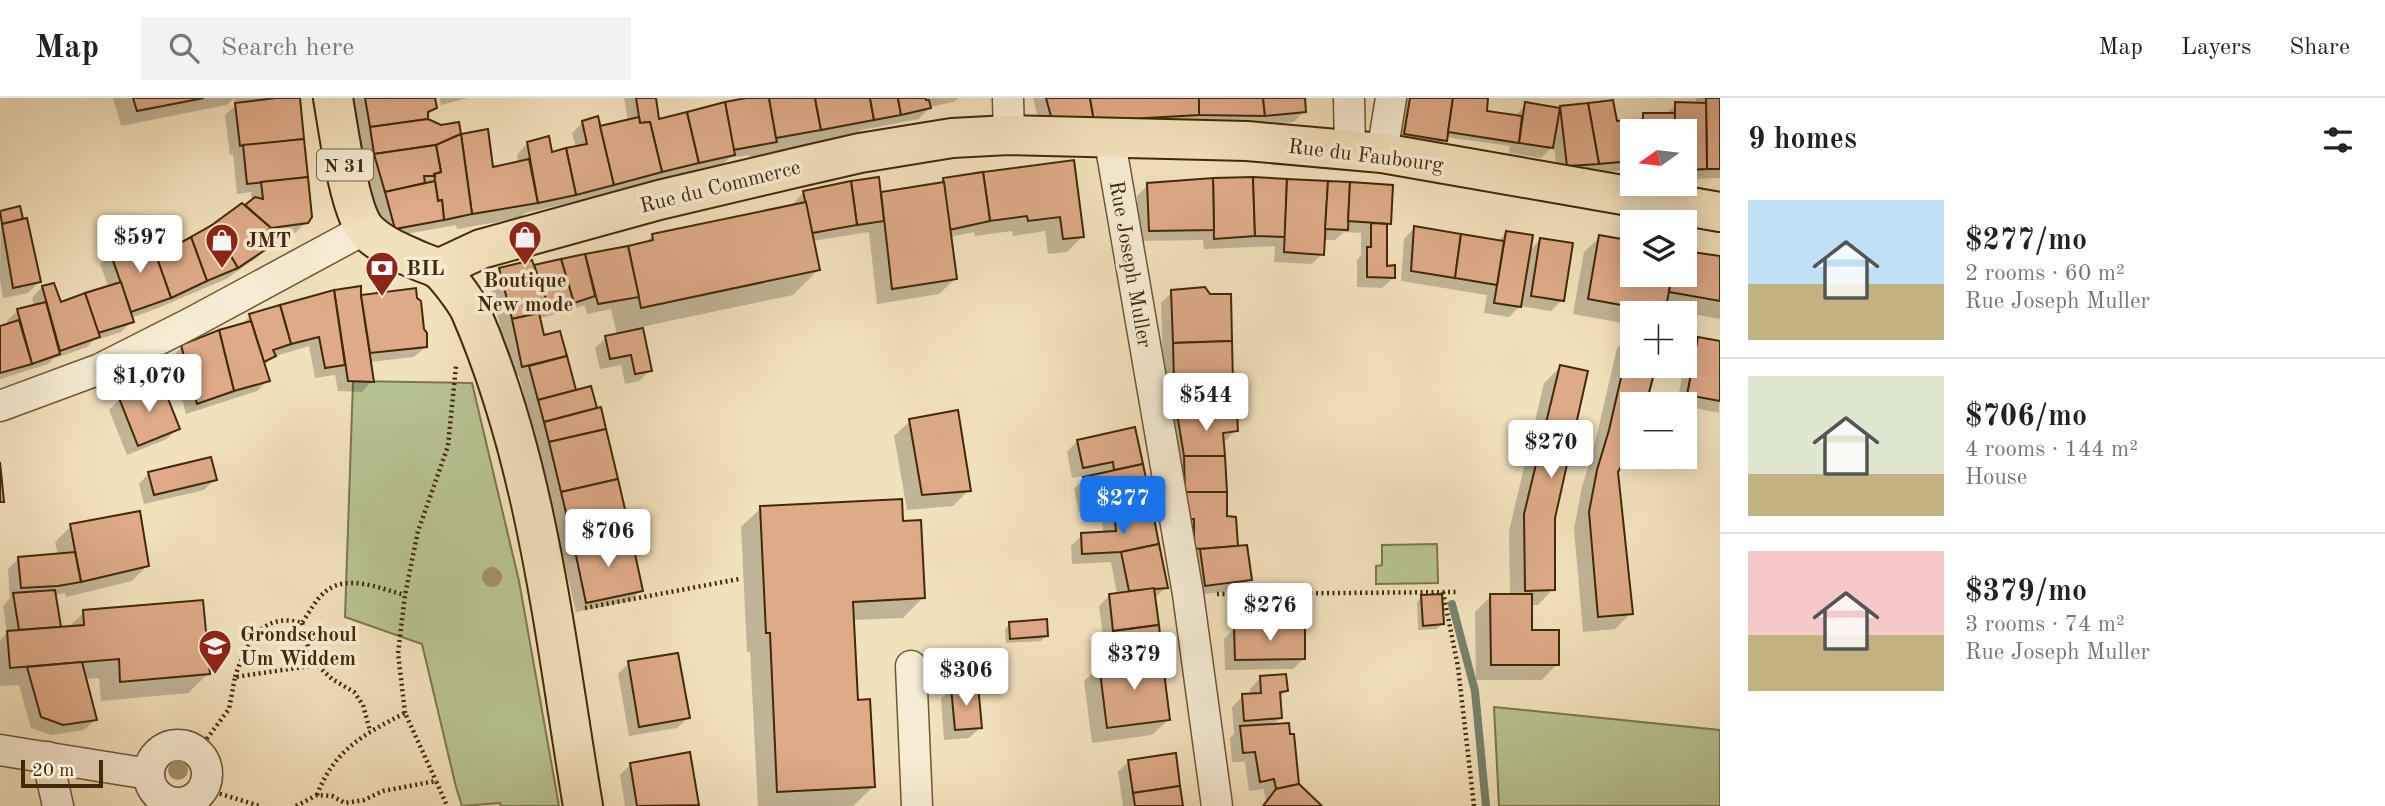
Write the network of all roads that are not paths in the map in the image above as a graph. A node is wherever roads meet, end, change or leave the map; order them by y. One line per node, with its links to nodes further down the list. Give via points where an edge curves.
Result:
1 (333, 98): 8 (main road, N 31, via 346,175)
2 (1349, 98): 6 (street)
3 (1391, 98): 6 (street)
4 (1009, 117): 5 (main road, Rue du Faubourg); 9 (main road, Rue du Commerce, via 952,138 860,153 659,201 481,249)
5 (1109, 136): 6 (main road, Rue du Faubourg); 19 (street, Rue Joseph Muller, via 1188,594)
6 (1366, 151): 7 (main road, Rue du Faubourg)
7 (1720, 212)
8 (365, 229): 9 (main road, via 391,249); 10 (street, via 100,369)
9 (438, 269): 17 (main road, via 468,305 515,438 533,513)
10 (0, 406)
11 (911, 666): 18 (street)
12 (0, 750): 13 (street)
13 (47, 757): 14 (street); 16 (street)
14 (149, 774): 15 (street, via 154,790); 15 (street, via 155,757 170,746 189,747 207,769 204,789 191,801)
15 (166, 804)
16 (58, 806)
17 (583, 806)
18 (916, 806)
19 (1217, 806)

